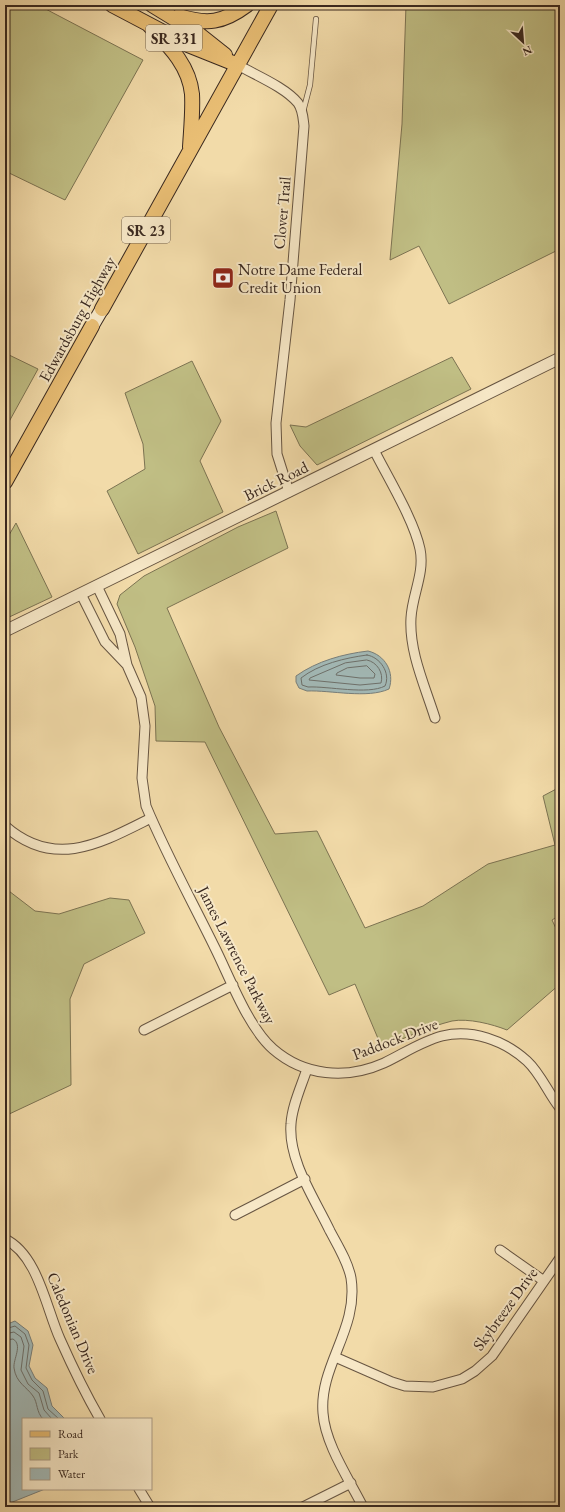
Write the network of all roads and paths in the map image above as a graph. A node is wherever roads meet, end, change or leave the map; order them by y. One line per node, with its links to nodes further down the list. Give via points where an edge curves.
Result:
1 (112, 5): 6 (main road, SR 331)
2 (247, 5): 4 (main road, via 220,21 202,22)
3 (271, 5): 7 (main road, Edwardsburg Highway / SR 23)
4 (154, 7): 7 (main road, SR 331, via 196,32)
5 (316, 19): 8 (lane, via 310,85)
6 (148, 24): 7 (main road, SR 331, via 188,45); 9 (main road, via 172,49 189,78 192,94)
7 (238, 65): 8 (street, via 288,93); 9 (main road, Edwardsburg Highway / SR 23)
8 (303, 113): 15 (street, Clover Trail, via 290,300 276,423 277,454)
9 (190, 150): 10 (main road, Edwardsburg Highway / SR 23)
10 (102, 309): 11 (main road, Edwardsburg Highway / SR 23)
11 (92, 326): 14 (main road, Edwardsburg Highway / SR 23)
12 (560, 358): 13 (street, Brick Road)
13 (374, 450): 15 (street, Brick Road); 20 (street, via 413,528 420,550 420,571 411,617 411,638)
14 (5, 482)
15 (289, 492): 16 (street, Brick Road)
16 (97, 586): 17 (street, Brick Road); 19 (street, James Lawrence Parkway, via 120,634)
17 (81, 594): 18 (street, Brick Road); 19 (street, James Lawrence Parkway, via 105,642)
18 (5, 631)
19 (127, 665): 21 (street, James Lawrence Parkway, via 141,697 145,726 143,793)
20 (436, 718)
21 (151, 818): 22 (street, via 103,842 68,850 38,846 16,836); 23 (street, James Lawrence Parkway)
22 (5, 826)
23 (233, 985): 24 (street); 25 (street, James Lawrence Parkway, via 262,1037 284,1057)
24 (144, 1030)
25 (307, 1069): 26 (street, Paddock Drive, via 348,1073 382,1064 441,1036 467,1034 505,1045 527,1061 536,1070); 27 (street, via 291,1125 293,1151)
26 (560, 1108)
27 (305, 1179): 28 (street); 33 (street, via 343,1256 350,1278 350,1318)
28 (235, 1215)
29 (8, 1241): 34 (street, Caledonian Drive, via 34,1269 60,1338)
30 (500, 1250): 32 (street)
31 (560, 1258): 32 (street, Skybreeze Drive)
32 (544, 1281): 33 (street, Skybreeze Drive, via 492,1356 475,1371 448,1384 433,1387 404,1386)
33 (335, 1357): 35 (street, via 325,1386 323,1413 330,1442)
34 (100, 1418)
35 (351, 1483): 38 (street); 39 (street)
36 (140, 1490): 37 (street)
37 (150, 1507)
38 (303, 1507)
39 (363, 1507)

